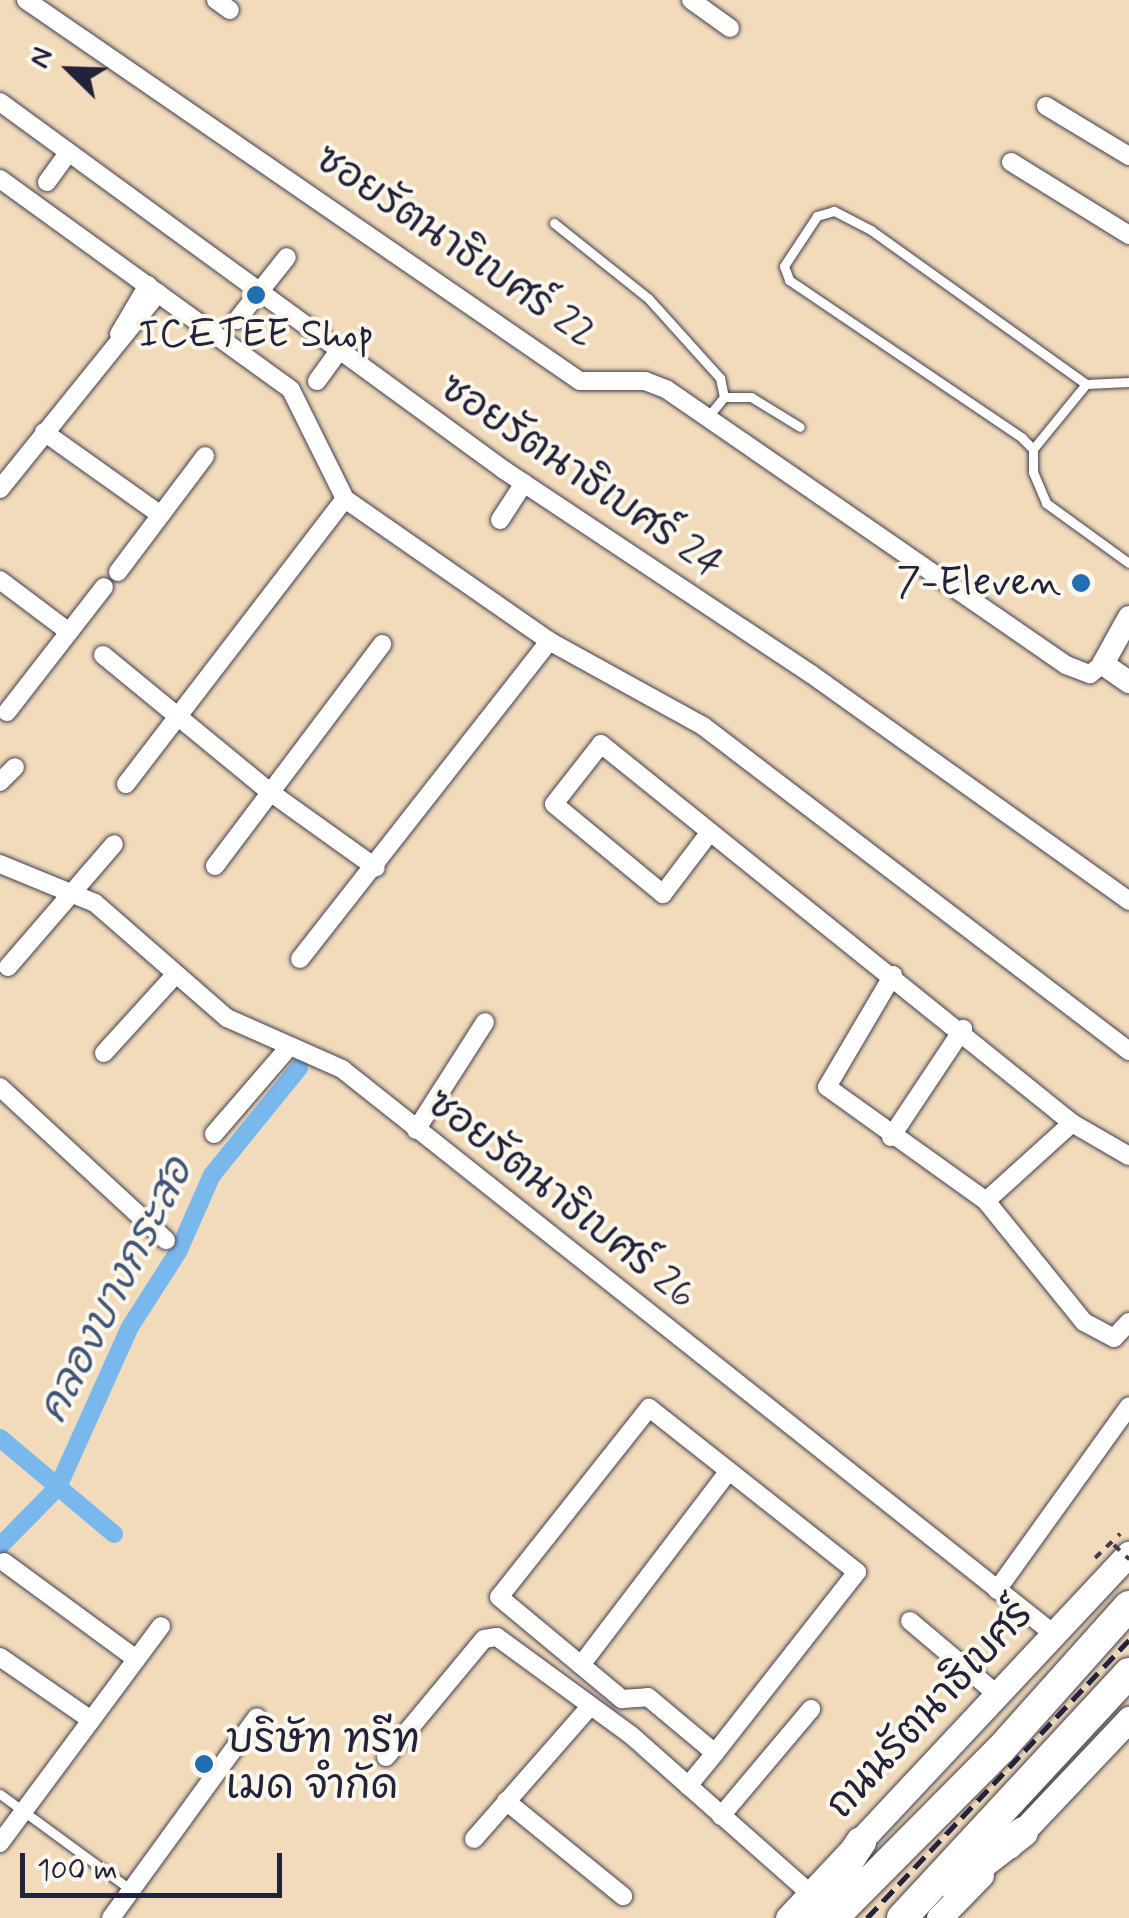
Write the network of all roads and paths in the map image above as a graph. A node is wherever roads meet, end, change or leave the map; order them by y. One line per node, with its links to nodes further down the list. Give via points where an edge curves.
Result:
1 (26, 0): 22 (street, ซอยรัตนาธิเบศร์ 22, via 580,381 654,383)
2 (691, 0): 3 (street)
3 (730, 28)
4 (0, 102): 6 (street, ซอยรัตนาธิเบศร์ 24)
5 (1046, 106): 7 (street)
6 (68, 154): 10 (street); 15 (street, ซอยรัตนาธิเบศร์ 24)
7 (1129, 156)
8 (1011, 162): 12 (street)
9 (0, 180): 14 (street)
10 (47, 182)
11 (554, 223): 21 (lane, via 648,298 720,378)
12 (1129, 235)
13 (287, 257): 15 (street)
14 (153, 289): 24 (street); 29 (street, via 291,390)
15 (256, 293): 16 (street); 17 (street, ซอยรัตนาธิเบศร์ 24)
16 (237, 320)
17 (338, 352): 18 (street); 27 (street, ซอยรัตนาธิเบศร์ 24)
18 (317, 382)
19 (1129, 382): 20 (lane)
20 (1086, 384): 25 (lane); 25 (lane, via 872,230 834,211 818,216 784,266 789,280)
21 (724, 397): 22 (lane); 23 (lane, via 752,396)
22 (707, 418): 41 (street, ซอยรัตนาธิเบศร์ 22, via 1066,666 1090,674)
23 (800, 427)
24 (44, 432): 28 (street); 30 (street)
25 (1033, 449): 32 (lane, via 1046,503)
26 (204, 456): 30 (street)
27 (524, 483): 31 (street); 55 (street, ซอยรัตนาธิเบศร์ 24, via 811,674)
28 (0, 489)
29 (345, 499): 38 (street); 44 (street)
30 (162, 515): 33 (street)
31 (500, 520)
32 (1129, 564)
33 (118, 572)
34 (0, 580): 37 (street)
35 (104, 587): 37 (street)
36 (1129, 617): 41 (street)
37 (69, 632): 43 (street)
38 (549, 641): 53 (street); 63 (street, via 703,726)
39 (382, 644): 48 (street)
40 (103, 655): 44 (street)
41 (1103, 664): 42 (street)
42 (1129, 682)
43 (7, 712)
44 (182, 717): 47 (street); 48 (street)
45 (15, 767): 46 (street)
46 (0, 782)
47 (126, 784)
48 (270, 792): 52 (street); 53 (street)
49 (710, 832): 49 (street, via 601,744 554,804 663,894); 59 (street)
50 (114, 844): 54 (street)
51 (0, 864): 54 (street, ซอยรัตนาธิเบศร์ 26)
52 (215, 866)
53 (376, 868): 56 (street)
54 (75, 892): 57 (street); 58 (street, ซอยรัตนาธิเบศร์ 26)
55 (1129, 901)
56 (300, 959)
57 (8, 968)
58 (174, 976): 62 (street, ซอยรัตนาธิเบศร์ 26, via 227,1018); 64 (street)
59 (893, 976): 61 (street); 69 (street, via 827,1086)
60 (484, 1022): 67 (street)
61 (964, 1029): 66 (street); 69 (street)
62 (290, 1046): 67 (street, ซอยรัตนาธิเบศร์ 26, via 342,1069); 68 (street)
63 (1129, 1051)
64 (104, 1053)
65 (0, 1087): 72 (street)
66 (1072, 1122): 70 (street); 71 (street)
67 (416, 1130): 78 (street, ซอยรัตนาธิเบศร์ 26)
68 (214, 1134)
69 (891, 1138): 71 (street)
70 (1129, 1156)
71 (986, 1201): 73 (street, via 1084,1322 1114,1338)
72 (166, 1240)
73 (1129, 1322)
74 (1129, 1406): 78 (street)
75 (730, 1471): 85 (street); 85 (street, via 649,1408 499,1597); 93 (street, via 857,1572)
76 (1124, 1553): 82 (main road, ถนนรัตนาธิเบศร์)
77 (4, 1562): 84 (street)
78 (997, 1590): 82 (street, ซอยรัตนาธิเบศร์ 26)
79 (1129, 1606): 109 (main road, ถนนรัตนาธิเบศร์, via 1001,1749)
80 (910, 1620): 87 (street)
81 (161, 1626): 84 (street)
82 (1055, 1635): 87 (main road, ถนนรัตนาธิเบศร์)
83 (0, 1657): 92 (street)
84 (136, 1658): 92 (street)
85 (581, 1664): 93 (street, via 622,1699 648,1697)
86 (1129, 1674): 110 (main road)
87 (999, 1696): 102 (main road, ถนนรัตนาธิเบศร์)
88 (588, 1710): 94 (street, via 490,1636); 95 (street, via 631,1735); 97 (street)
89 (811, 1710): 99 (street)
90 (257, 1717): 104 (street)
91 (1129, 1718): 100 (main road)
92 (91, 1720): 98 (street)
93 (714, 1753): 95 (street)
94 (386, 1757)
95 (688, 1786): 99 (street)
96 (0, 1794): 98 (lane)
97 (506, 1802): 101 (street); 105 (street)
98 (24, 1812): 103 (street); 104 (lane)
99 (721, 1816): 106 (street)
100 (1023, 1832): 111 (main road); 112 (main road)
101 (474, 1839)
102 (861, 1842): 106 (main road)
103 (0, 1843)
104 (132, 1891): 107 (street)
105 (623, 1896)
106 (812, 1906): 108 (main road)
107 (112, 1918)
108 (788, 1918)
109 (833, 1918)
110 (902, 1918)
111 (910, 1918)
112 (939, 1918)

